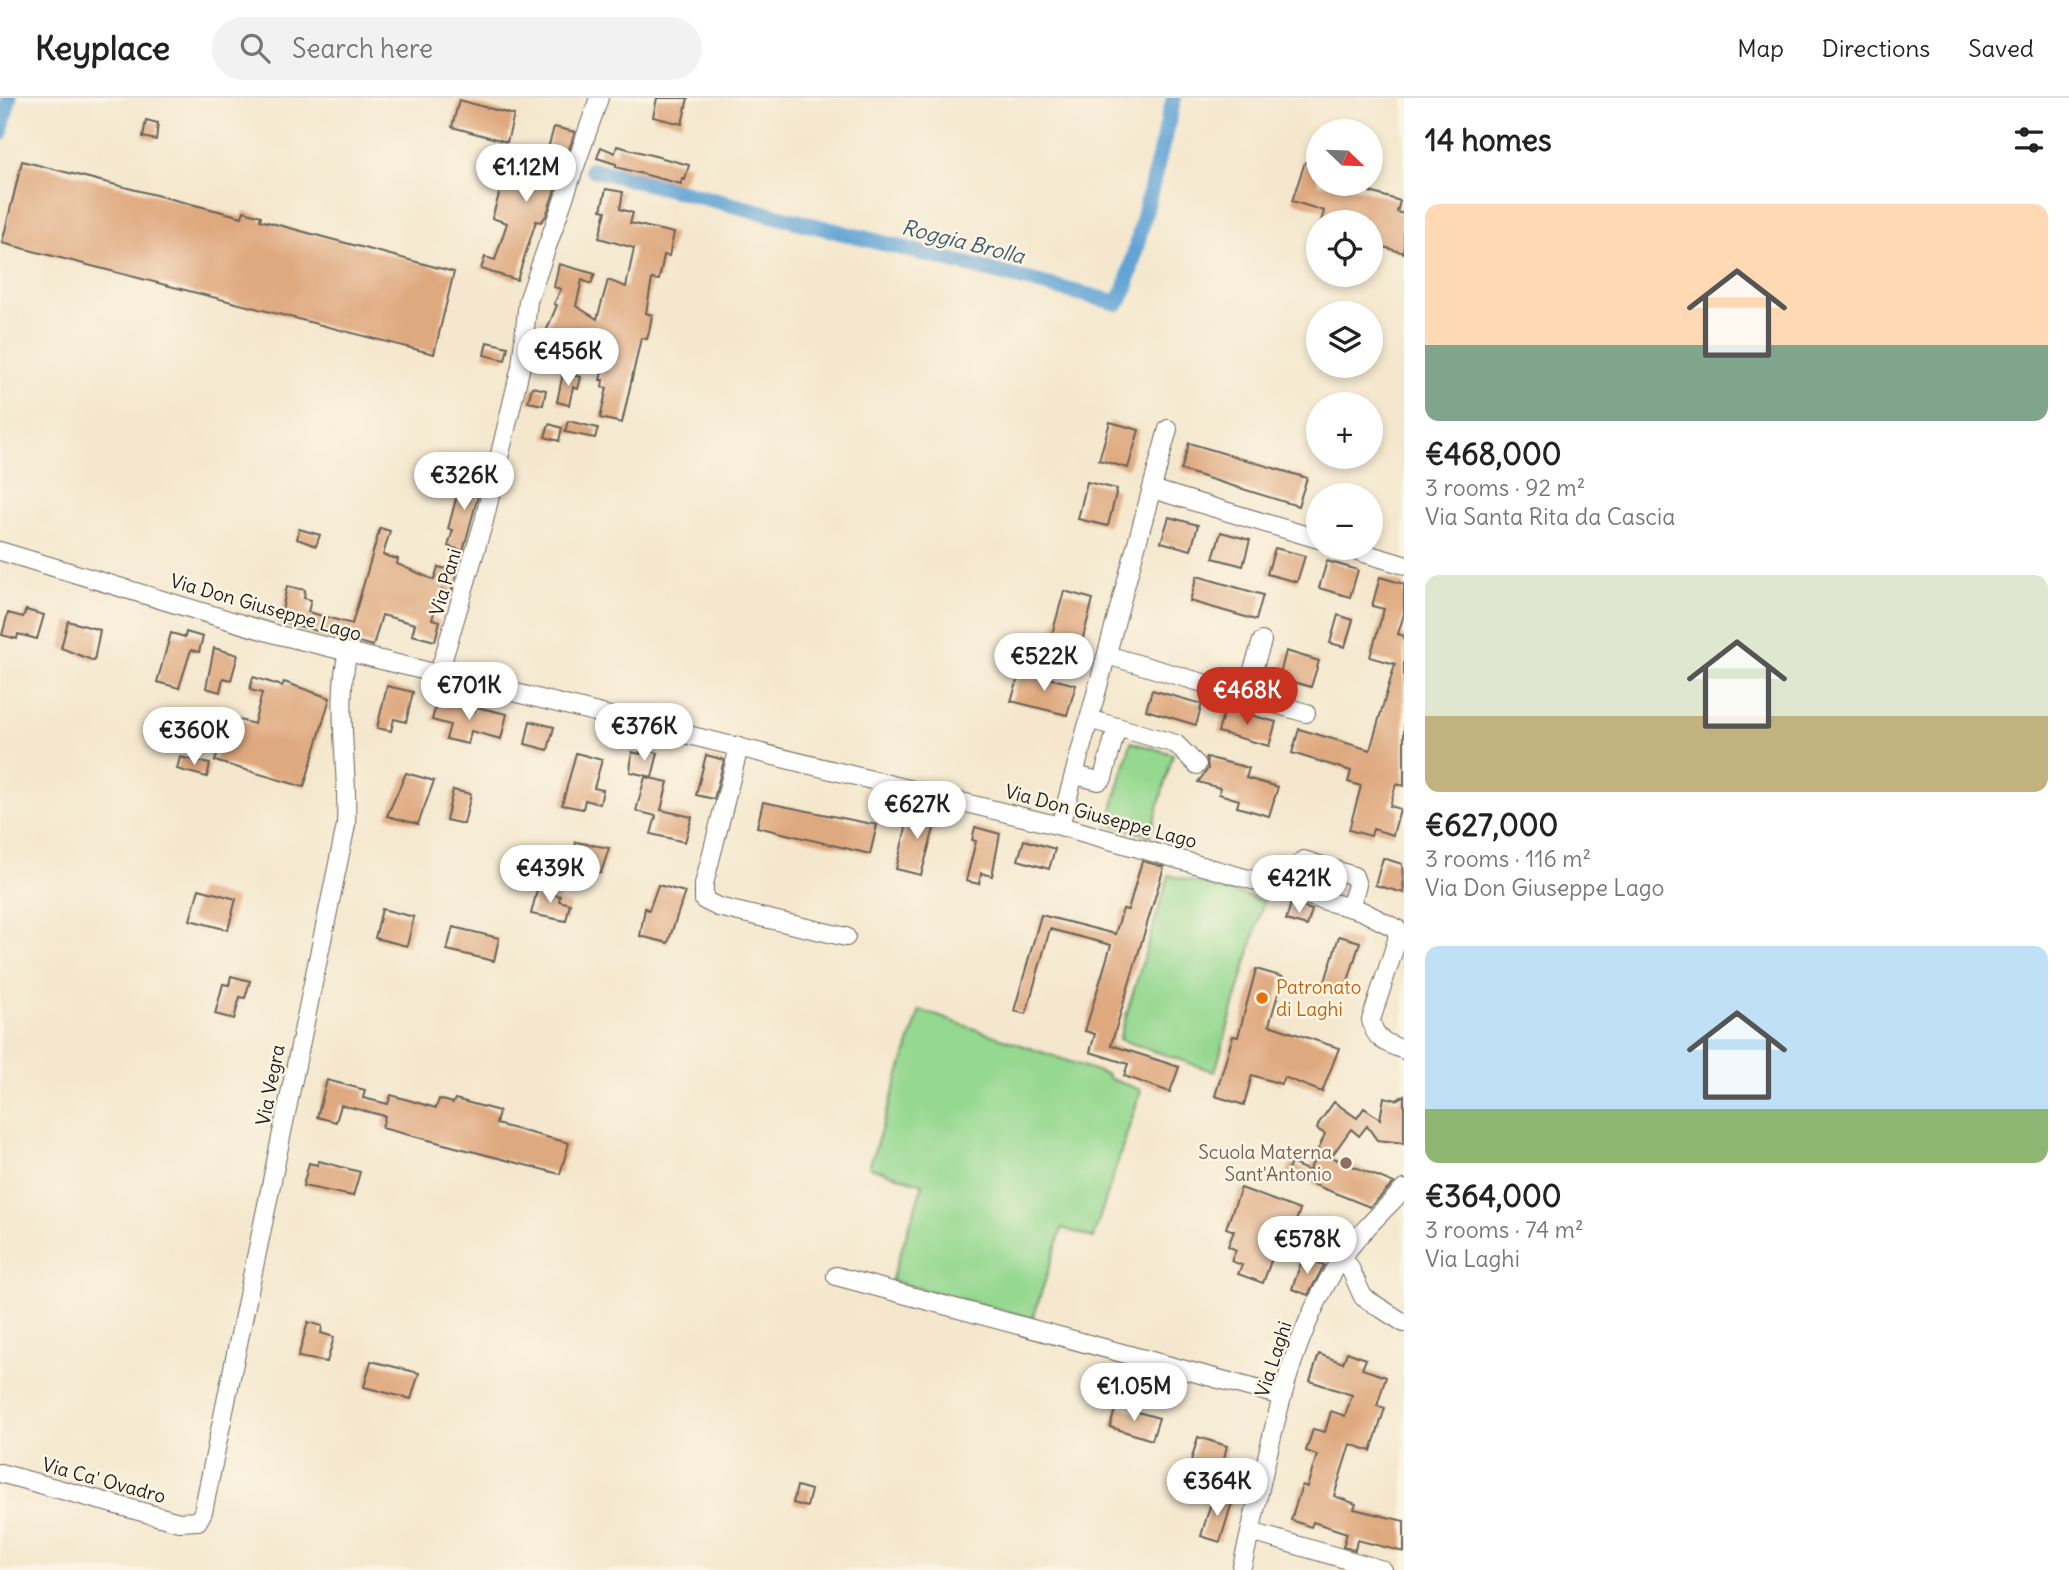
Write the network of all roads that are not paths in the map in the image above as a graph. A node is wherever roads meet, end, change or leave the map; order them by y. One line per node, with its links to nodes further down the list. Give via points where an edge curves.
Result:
1 (599, 98): 11 (street, Via Pani, via 528,301 521,366 487,508)
2 (1168, 429): 3 (street)
3 (1152, 489): 4 (street); 10 (street)
4 (1306, 535)
5 (0, 551): 9 (street, Via Don Giuseppe Lago)
6 (1383, 559): 7 (street)
7 (1404, 565)
8 (1262, 641): 12 (street)
9 (348, 653): 11 (street, Via Don Giuseppe Lago); 31 (street, Via Vegra, via 342,683 346,825)
10 (1107, 655): 12 (street); 14 (street)
11 (439, 673): 16 (street, Via Don Giuseppe Lago)
12 (1245, 695): 13 (street)
13 (1306, 713)
14 (1089, 719): 15 (street); 18 (street)
15 (1117, 727): 17 (street, via 1176,744); 18 (street, via 1103,778)
16 (739, 747): 19 (street, Via Don Giuseppe Lago); 23 (street, via 704,884 704,900)
17 (1197, 765)
18 (1074, 775): 19 (street)
19 (1060, 826): 20 (street, Via Don Giuseppe Lago)
20 (1290, 889): 21 (street, Via Don Giuseppe Lago); 21 (street, via 1296,868 1304,860 1354,876 1357,885)
21 (1350, 907): 22 (street, Via Don Giuseppe Lago)
22 (1400, 933): 24 (street, Via Don Giuseppe Lago, via 1371,1020 1380,1040)
23 (846, 937)
24 (1404, 1050)
25 (1404, 1189): 26 (street, Via Laghi)
26 (1341, 1260): 28 (street, via 1349,1266 1363,1297); 29 (street, Via Laghi, via 1311,1313)
27 (836, 1276): 29 (street)
28 (1404, 1323)
29 (1282, 1396): 32 (street, Via Laghi)
30 (0, 1473): 31 (street, Via Ca' Ovadro, via 179,1522)
31 (198, 1521)
32 (1251, 1532): 33 (street, Via Laghi); 34 (street)
33 (1241, 1570)
34 (1382, 1570)

